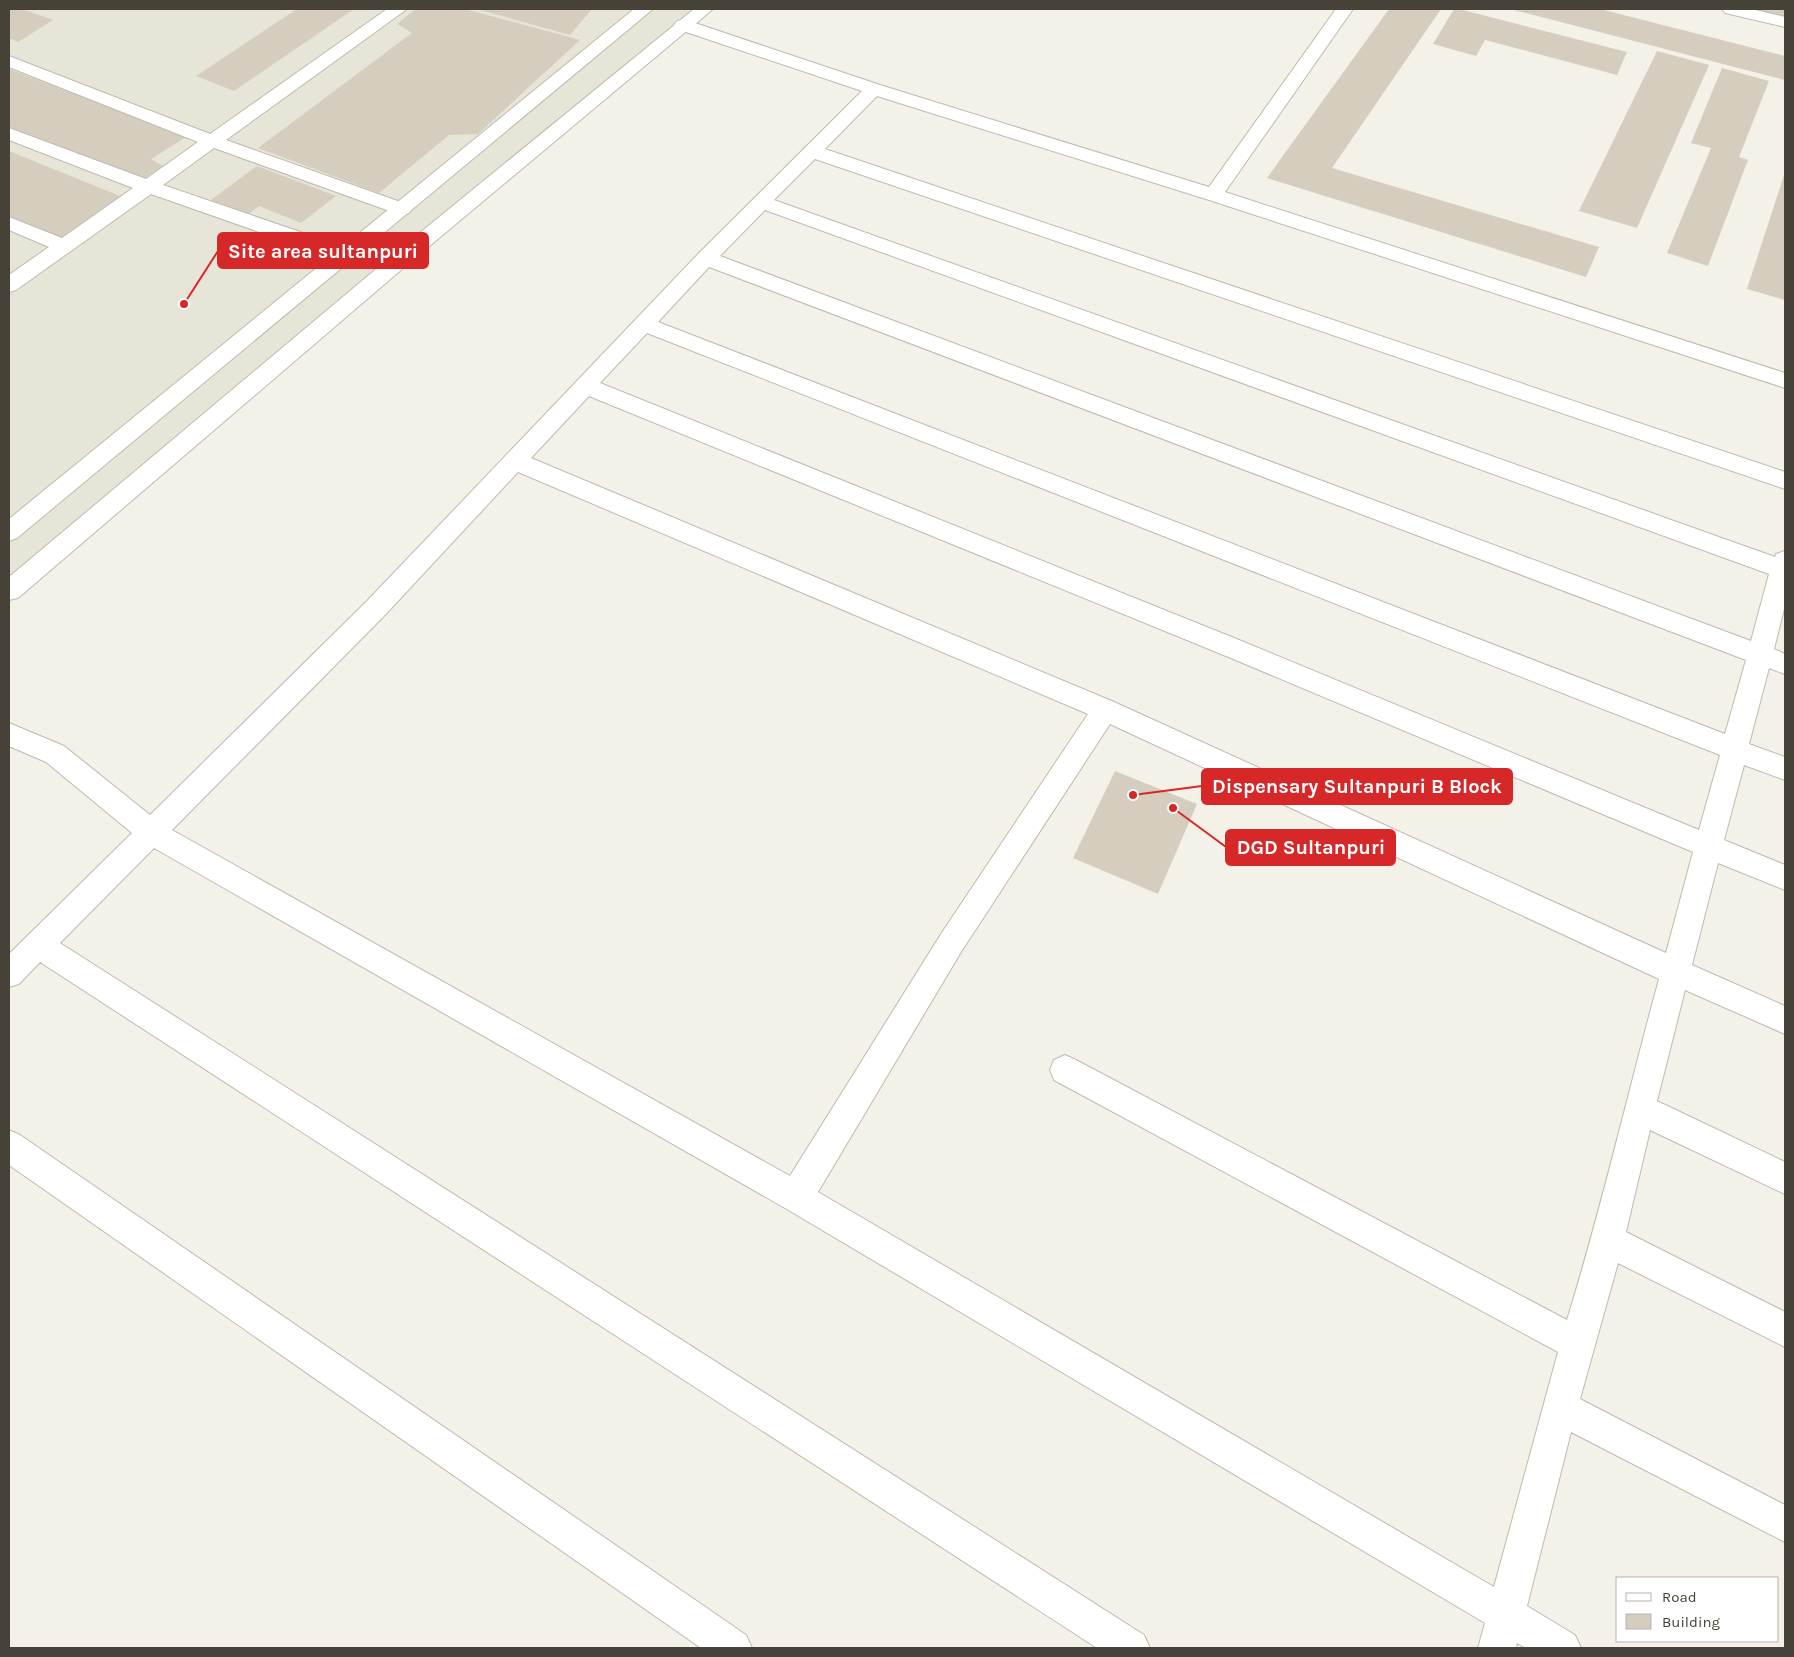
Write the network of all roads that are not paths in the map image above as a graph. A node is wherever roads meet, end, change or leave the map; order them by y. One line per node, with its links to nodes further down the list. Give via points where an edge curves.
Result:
1 (398, 9): 11 (street)
2 (644, 9): 16 (street)
3 (704, 9): 7 (street)
4 (1344, 9): 14 (street)
5 (1731, 9): 6 (street)
6 (1785, 22)
7 (683, 25): 9 (street); 29 (street, via 401,258)
8 (9, 61): 11 (street)
9 (874, 89): 12 (street); 14 (street)
10 (9, 134): 13 (street)
11 (211, 141): 13 (street); 16 (street)
12 (811, 151): 15 (street); 26 (street)
13 (147, 186): 18 (street); 19 (street)
14 (1213, 195): 23 (street)
15 (760, 202): 20 (street); 28 (street)
16 (402, 209): 19 (street)
17 (9, 223): 18 (street)
18 (64, 246): 21 (street)
19 (346, 255): 27 (street)
20 (706, 258): 22 (street); 30 (street)
21 (9, 285)
22 (644, 324): 24 (street); 33 (street)
23 (1785, 382)
24 (586, 386): 25 (street); 36 (street, via 1235,649)
25 (515, 461): 31 (street); 35 (street, via 376,608)
26 (1785, 481)
27 (9, 532)
28 (1784, 566): 30 (street)
29 (9, 591)
30 (1773, 659): 33 (street)
31 (1105, 710): 39 (street); 46 (street, via 951,943)
32 (9, 734): 35 (street, via 55,754)
33 (1735, 749): 34 (street); 36 (street)
34 (1785, 768)
35 (151, 832): 38 (street); 46 (street)
36 (1710, 847): 37 (street); 39 (street)
37 (1785, 878)
38 (38, 945): 40 (street); 54 (street)
39 (1676, 972): 41 (street); 43 (street)
40 (9, 974)
41 (1785, 1020)
42 (1065, 1070): 49 (street)
43 (1639, 1109): 45 (street); 47 (street)
44 (9, 1146): 53 (street)
45 (1785, 1178)
46 (796, 1197): 52 (street)
47 (1608, 1240): 48 (street); 49 (street)
48 (1785, 1330)
49 (1577, 1344): 50 (street)
50 (1560, 1407): 51 (street); 52 (street)
51 (1785, 1524)
52 (1506, 1615): 55 (street); 56 (street)
53 (733, 1648)
54 (1131, 1648)
55 (1496, 1648)
56 (1562, 1648)

